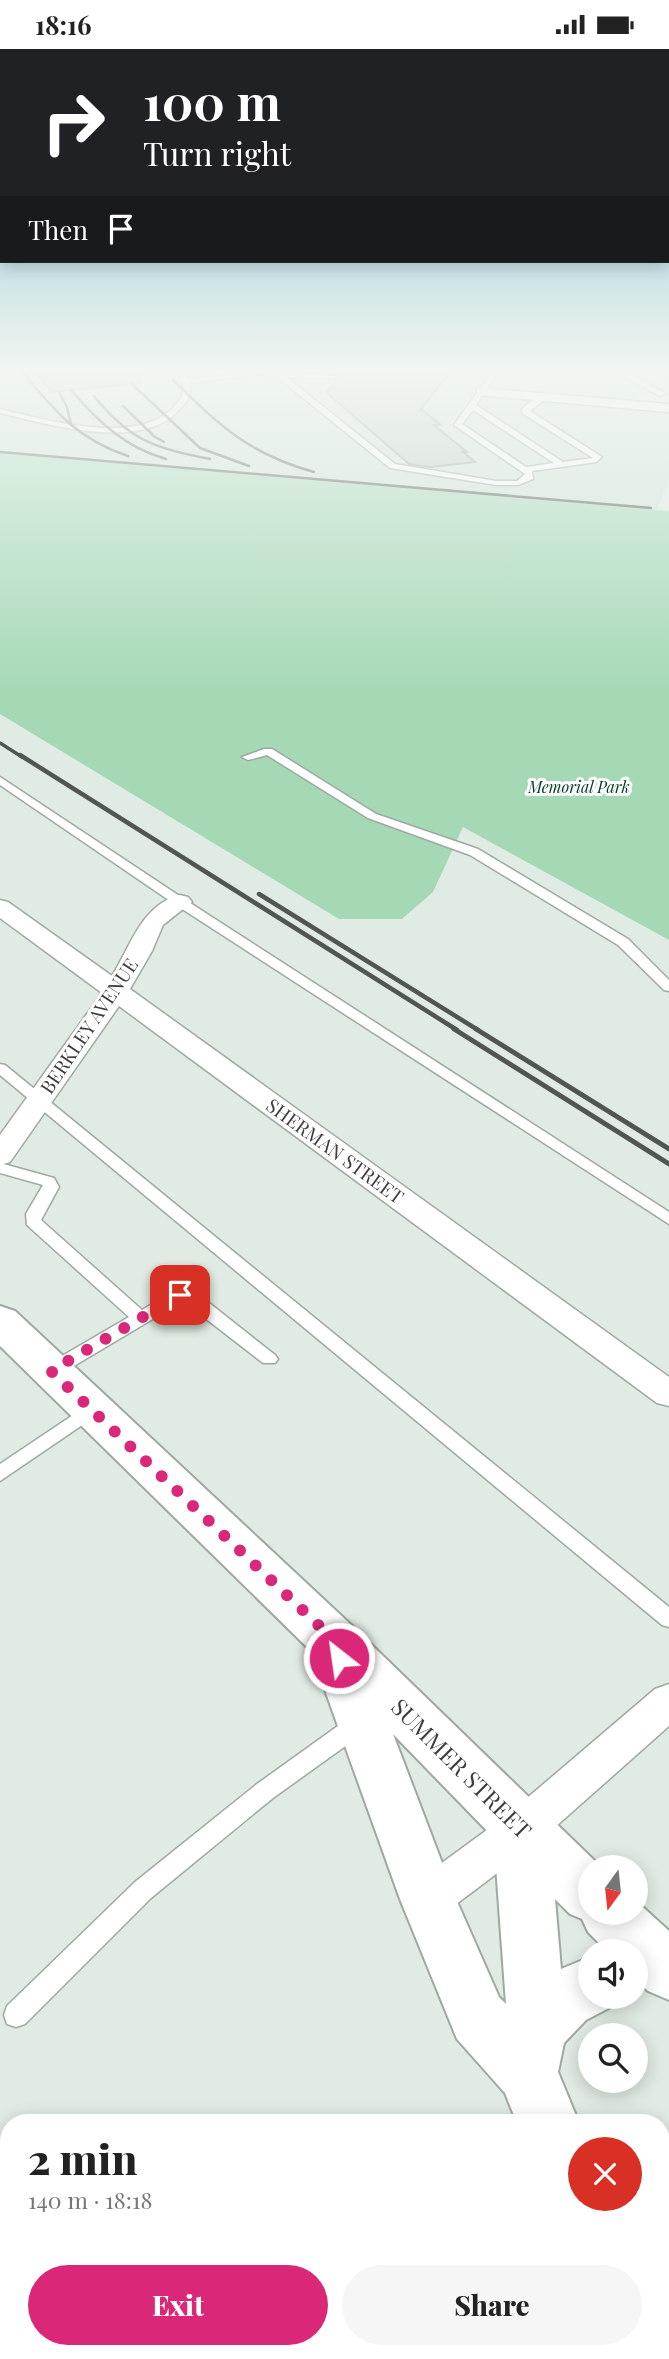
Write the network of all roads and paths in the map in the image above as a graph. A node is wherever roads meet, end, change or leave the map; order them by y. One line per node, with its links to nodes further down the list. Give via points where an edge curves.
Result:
1 (454, 476): 2 (lane, via 504,483)
2 (530, 476)
3 (248, 757): 7 (lane, via 268,751 372,816 474,852 623,942)
4 (0, 780): 5 (lane)
5 (180, 902): 8 (street, BERKLEY AVENUE, via 153,921); 13 (lane)
6 (0, 907): 8 (street, SHERMAN STREET)
7 (669, 987)
8 (116, 991): 10 (street, BERKLEY AVENUE); 18 (street, SHERMAN STREET)
9 (0, 1067): 10 (lane)
10 (39, 1100): 11 (street, BERKLEY AVENUE); 21 (lane)
11 (0, 1156)
12 (0, 1168): 14 (lane, via 49,1182 51,1187 33,1221)
13 (669, 1219)
14 (140, 1318): 16 (lane, via 188,1295); 17 (lane)
15 (0, 1321): 17 (street, SUMMER STREET)
16 (269, 1359)
17 (51, 1371): 19 (street, SUMMER STREET)
18 (669, 1394)
19 (91, 1410): 20 (lane); 22 (street, SUMMER STREET)
20 (0, 1474)
21 (669, 1619)
22 (331, 1637): 24 (street); 25 (street, SUMMER STREET)
23 (669, 1701): 25 (street)
24 (362, 1722): 27 (street); 32 (lane, via 265,1791 143,1890)
25 (521, 1830): 26 (street, SUMMER STREET); 27 (street); 33 (street)
26 (578, 1884)
27 (428, 1899): 33 (street, via 478,2018)
28 (621, 1925): 29 (street)
29 (669, 1971): 30 (street)
30 (648, 1974)
31 (578, 1992): 33 (street, via 565,1999)
32 (16, 2015)
33 (537, 2074)

